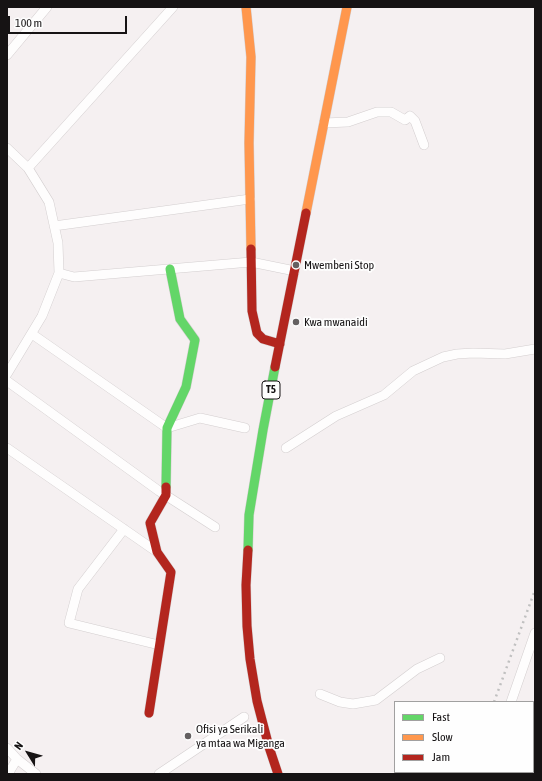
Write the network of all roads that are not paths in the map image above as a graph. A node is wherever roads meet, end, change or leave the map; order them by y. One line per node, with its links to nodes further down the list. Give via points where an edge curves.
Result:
1 (47, 7): 5 (street)
2 (173, 7): 9 (street)
3 (246, 7): 10 (main road, via 251,57)
4 (347, 7): 6 (main road, T5)
5 (7, 55)
6 (324, 123): 7 (street, via 348,122 377,112 391,112 405,120 410,116 415,121); 14 (main road, T5)
7 (424, 145)
8 (7, 148): 9 (street)
9 (28, 168): 11 (street, via 49,202)
10 (250, 199): 11 (street); 12 (main road)
11 (54, 226): 15 (street, via 58,243)
12 (251, 262): 13 (street); 14 (street); 17 (main road, via 254,326 263,339)
13 (170, 269): 15 (street, via 74,277); 21 (main road, via 180,319 195,340 186,387)
14 (295, 271): 17 (main road, T5)
15 (59, 273): 16 (street)
16 (32, 334): 19 (street); 21 (street)
17 (280, 344): 41 (main road, T5, via 249,515 246,585 250,653 257,701)
18 (535, 349): 24 (street, via 505,354 473,353 442,357 413,371 384,395 336,416)
19 (7, 374)
20 (7, 381): 25 (street)
21 (167, 428): 22 (street, via 200,418); 25 (main road)
22 (245, 428)
23 (7, 448): 27 (street)
24 (286, 448)
25 (166, 495): 26 (street); 28 (main road, via 150,523)
26 (215, 527)
27 (124, 529): 28 (street); 30 (street, via 78,589 68,623)
28 (157, 552): 30 (main road, via 170,572)
29 (535, 632): 33 (street)
30 (159, 645): 34 (main road)
31 (440, 658): 32 (street, via 417,670 376,700 353,704)
32 (320, 694)
33 (510, 701)
34 (149, 712)
35 (244, 717): 40 (street)
36 (7, 748): 37 (street)
37 (17, 759): 38 (street); 39 (street)
38 (8, 774)
39 (36, 774)
40 (159, 774)
41 (278, 774)

